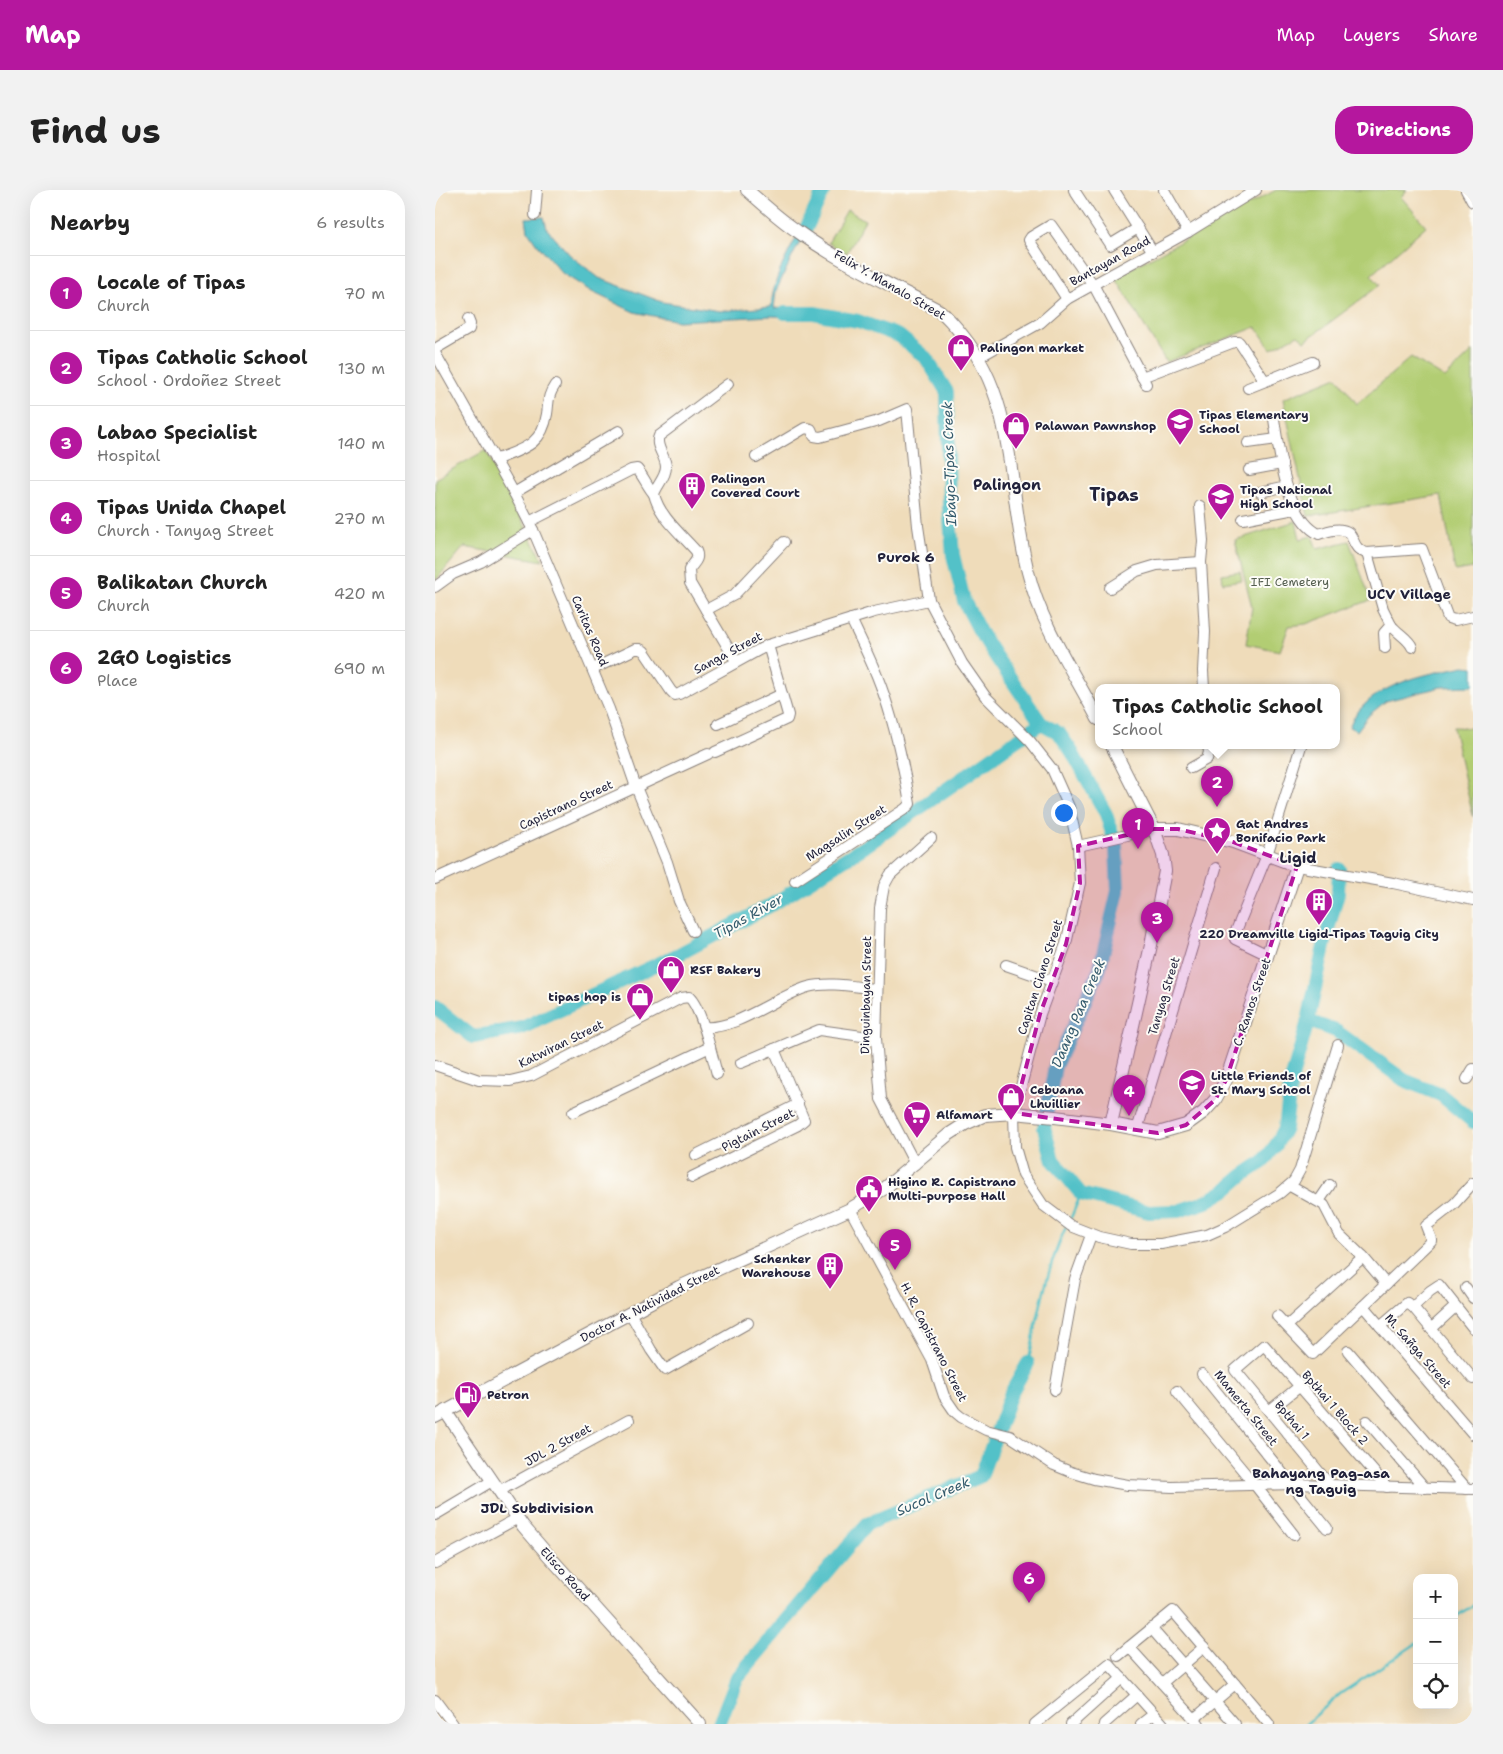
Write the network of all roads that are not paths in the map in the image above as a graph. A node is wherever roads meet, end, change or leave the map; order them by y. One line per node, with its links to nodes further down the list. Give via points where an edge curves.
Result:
1 (537, 190): 9 (street)
2 (747, 190): 18 (main road, Felix Y. Manalo Street, via 804,236 940,311)
3 (1074, 190): 10 (street, via 1110,244)
4 (1114, 190): 10 (street)
5 (1164, 190): 11 (street)
6 (1256, 190): 11 (street, Bantayan Road)
7 (1467, 190): 8 (main road)
8 (1473, 201)
9 (535, 215)
10 (1138, 228): 12 (street)
11 (1188, 232): 12 (street, Bantayan Road)
12 (1153, 252): 13 (street, Bantayan Road)
13 (1094, 286): 14 (street, Bantayan Road); 14 (street, via 1054,228 1048,226 1031,237 1030,244); 20 (street, via 1144,381 1235,342 1242,344)
14 (1067, 299): 18 (street, Bantayan Road, via 1040,324)
15 (467, 319): 16 (street, via 469,328)
16 (435, 349)
17 (435, 353): 29 (street, Caritas Road)
18 (979, 357): 57 (main road, Felix Y. Manalo Street, via 1001,410 1027,571 1045,623)
19 (1313, 362): 20 (street)
20 (1265, 381): 23 (street)
21 (728, 384): 35 (street, via 659,436 657,439 665,458 666,471)
22 (555, 385): 29 (street, via 549,395 545,425 534,443)
23 (1248, 388)
24 (1274, 419): 26 (street)
25 (619, 431): 34 (street)
26 (1277, 439): 27 (street); 30 (street)
27 (1248, 443)
28 (756, 457): 45 (street, Capitan Ciano Street, via 805,428 820,437 879,421 907,409)
29 (495, 460): 34 (street, Caritas Road)
30 (1282, 464): 31 (street); 32 (street)
31 (1249, 470)
32 (1287, 486): 33 (street); 37 (street)
33 (1260, 492)
34 (514, 493): 39 (street, Caritas Road)
35 (653, 494): 39 (street, via 637,469 631,470); 46 (street, via 662,512 696,550 697,560 688,575)
36 (1200, 506): 42 (street)
37 (1295, 509): 38 (street); 41 (street, via 1314,532 1319,534 1341,529 1352,536 1355,547)
38 (1243, 519)
39 (531, 526): 43 (street, via 481,562 453,574); 54 (street, Caritas Road)
40 (784, 542): 46 (street, via 734,595)
41 (1367, 553): 47 (street, via 1422,549 1448,618 1455,620); 49 (street)
42 (1201, 562): 44 (street, via 1157,565 1137,571); 55 (street)
43 (435, 587)
44 (1110, 588)
45 (929, 600): 48 (street, Sanga Street); 66 (street, Capitan Ciano Street, via 962,663 985,696 1047,762 1069,807)
46 (706, 610): 53 (street)
47 (1473, 616)
48 (851, 620): 50 (street, Sanga Street); 71 (street, Magsalin Street, via 878,678 910,804)
49 (1391, 626): 51 (street); 52 (street, via 1384,633)
50 (767, 645): 53 (street, Sanga Street); 56 (street, Capistrano Street)
51 (1412, 647)
52 (1385, 648)
53 (736, 661): 54 (street, Sanga Street, via 675,695 640,648)
54 (593, 669): 63 (street, Caritas Road)
55 (1204, 684)
56 (781, 694): 58 (street); 63 (street, Capistrano Street, via 787,719)
57 (1095, 714)
58 (717, 724)
59 (1114, 749): 64 (main road)
60 (1208, 749): 62 (street, via 1207,759)
61 (1300, 749): 67 (street)
62 (1191, 768)
63 (636, 787): 70 (street, Capistrano Street); 73 (street, Caritas Road)
64 (1154, 829): 66 (street); 67 (main road, via 1178,828 1233,842); 91 (main road, via 1165,871)
65 (931, 838): 77 (street, Dinguinbayan Street, via 890,875 884,886 880,908)
66 (1078, 846): 76 (street, Capitan Ciano Street, via 1080,883 1066,944)
67 (1267, 856): 68 (main road); 74 (street, via 1234,936)
68 (1297, 866): 72 (street); 74 (main road, C. Ramos Street)
69 (1216, 868): 93 (street, Tanyag Street)
70 (435, 879)
71 (795, 881)
72 (1473, 900)
73 (693, 931)
74 (1268, 955): 92 (main road, C. Ramos Street, via 1226,1080 1215,1100)
75 (1006, 965): 76 (street)
76 (1053, 981): 90 (street, Capitan Ciano Street, via 1040,1014)
77 (877, 990): 78 (street, via 831,985 808,987 722,1026); 79 (street, Dinguinbayan Street)
78 (705, 1027): 81 (street); 84 (street, Katwiran Street, via 693,1001 689,997 681,998 531,1076 510,1081 479,1080)
79 (876, 1038): 82 (street, via 823,1030); 97 (street, Dinguinbayan Street, via 881,1099)
80 (1338, 1045): 101 (street, via 1300,1170)
81 (710, 1047): 86 (street); 89 (street)
82 (774, 1049): 83 (street); 88 (street, Pigtain Street)
83 (741, 1064)
84 (436, 1066)
85 (1473, 1069): 87 (street)
86 (717, 1074)
87 (1467, 1079)
88 (798, 1104): 94 (street); 96 (street, Pigtain Street, via 804,1117 802,1123)
89 (573, 1112)
90 (1014, 1113): 91 (main road, Doctor A. Natividad Street); 97 (main road, Doctor A. Natividad Street, via 985,1116 965,1124); 104 (street, Capitan Ciano Street, via 1015,1147 1023,1175 1043,1205 1067,1224)
91 (1111, 1124): 93 (main road, Doctor A. Natividad Street)
92 (1186, 1125): 93 (main road, Doctor A. Natividad Street, via 1158,1133)
93 (1137, 1130)
94 (721, 1143): 95 (street); 96 (street)
95 (695, 1155)
96 (729, 1160): 98 (street, Pigtain Street)
97 (915, 1164): 103 (main road, Doctor A. Natividad Street, via 885,1188)
98 (692, 1177)
99 (1473, 1183): 107 (street, via 1427,1226 1431,1241)
100 (1331, 1185): 102 (street)
101 (1289, 1186): 102 (street); 104 (street, Capitan Ciano Street, via 1245,1216 1207,1235 1161,1244 1131,1244)
102 (1319, 1201): 105 (street, via 1339,1234)
103 (850, 1209): 114 (main road, Doctor A. Natividad Street, via 679,1287); 137 (street, H. R. Capistrano Street, via 932,1360 951,1408 961,1417 1010,1436 1054,1465 1094,1479 1172,1487)
104 (1091, 1235): 127 (street, via 1075,1279)
105 (1363, 1257): 107 (street); 117 (street)
106 (1433, 1276): 108 (street)
107 (1386, 1284): 111 (street)
108 (1439, 1285): 112 (street); 113 (street)
109 (1466, 1288): 110 (street)
110 (1473, 1298)
111 (1363, 1306): 117 (street, via 1313,1354); 118 (street, M. Sañga Street)
112 (1455, 1307): 119 (street); 120 (street)
113 (1413, 1308): 118 (street, via 1407,1303); 120 (street)
114 (630, 1313): 116 (street, via 665,1370); 130 (main road, Doctor A. Natividad Street)
115 (1277, 1316): 117 (street)
116 (747, 1323)
117 (1287, 1326)
118 (1380, 1326): 133 (street, M. Sañga Street)
119 (1473, 1328)
120 (1431, 1329): 123 (street)
121 (1265, 1345): 126 (street, Bpthai 1 Block 2); 129 (street, Bpthai 1, via 1235,1370)
122 (1348, 1351): 140 (street)
123 (1469, 1367): 125 (street)
124 (1202, 1374): 134 (street, Mamerta Street)
125 (1473, 1379)
126 (1300, 1386): 129 (street); 138 (street, Bpthai 1 Block 2)
127 (1055, 1390)
128 (1177, 1391): 137 (street)
129 (1269, 1411): 135 (street, Bpthai 1)
130 (440, 1414): 136 (main road, Elisco Road)
131 (629, 1420): 136 (street, JDL 2 Street)
132 (1367, 1420): 139 (street)
133 (1473, 1434)
134 (1293, 1484): 135 (street, H. R. Capistrano Street); 137 (street, H. R. Capistrano Street); 143 (street, Mamerta Street)
135 (1330, 1485): 138 (street, H. R. Capistrano Street)
136 (495, 1486): 141 (street, JDL 2 Street); 142 (main road, Elisco Road)
137 (1255, 1486): 144 (street)
138 (1387, 1487): 139 (street, H. R. Capistrano Street)
139 (1425, 1488): 140 (street, H. R. Capistrano Street)
140 (1470, 1489)
141 (435, 1515)
142 (518, 1518): 145 (street); 161 (main road, Elisco Road)
143 (1327, 1528)
144 (1294, 1535)
145 (435, 1562)
146 (1151, 1628): 147 (street); 148 (street, via 1172,1611); 150 (street)
147 (1129, 1647): 149 (street); 152 (street)
148 (1204, 1647): 150 (street); 153 (street)
149 (1118, 1656)
150 (1183, 1665): 152 (street); 156 (street)
151 (1122, 1678): 154 (street); 162 (street, via 1109,1664); 163 (street)
152 (1162, 1683): 158 (street)
153 (1235, 1684): 156 (street); 159 (street)
154 (1137, 1695): 157 (street); 164 (street)
155 (435, 1700): 160 (street)
156 (1215, 1702): 158 (street); 167 (street)
157 (1154, 1714): 165 (street); 166 (street)
158 (1197, 1721)
159 (1268, 1723)
160 (453, 1724)
161 (700, 1724)
162 (1035, 1724)
163 (1071, 1724)
164 (1103, 1724)
165 (1141, 1724)
166 (1163, 1724)
167 (1235, 1724)

